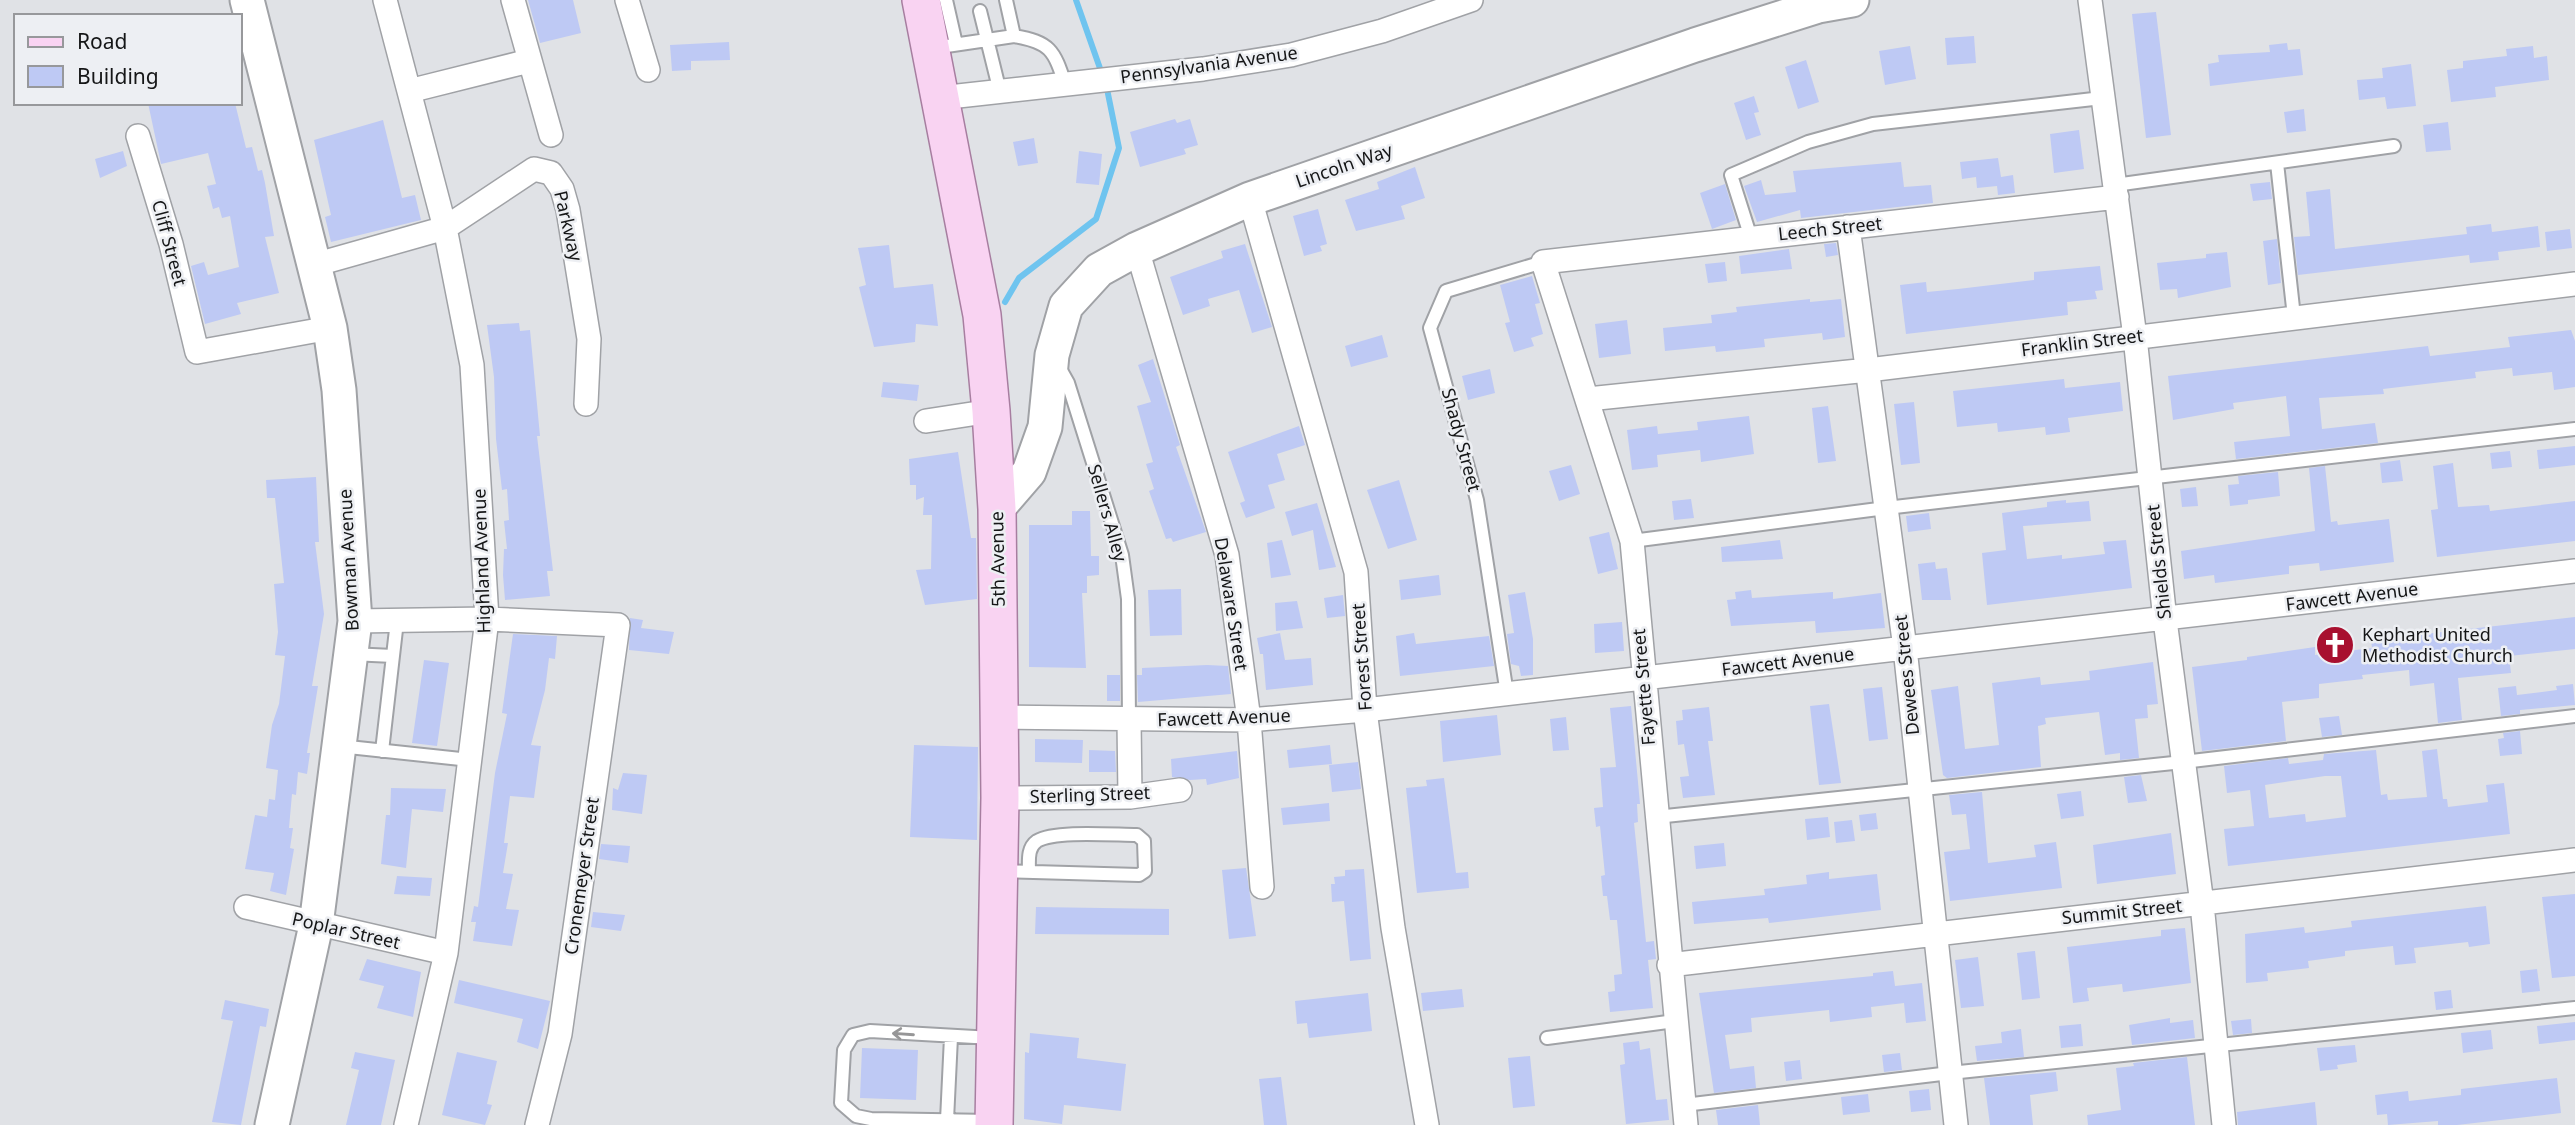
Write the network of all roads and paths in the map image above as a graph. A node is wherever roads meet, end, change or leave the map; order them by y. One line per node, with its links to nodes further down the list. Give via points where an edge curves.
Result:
1 (247, 0): 33 (main road, Bowman Avenue)
2 (385, 0): 18 (street, Highland Avenue)
3 (513, 0): 15 (street)
4 (627, 0): 16 (street)
5 (921, 0): 14 (main road, 5th Avenue)
6 (946, 0): 14 (lane)
7 (1006, 0): 12 (lane)
8 (1471, 0): 17 (street, Pennsylvania Avenue, via 1382,31 1291,55)
9 (1852, 0): 27 (main road, Lincoln Way, via 1818,6 1695,45)
10 (2090, 0): 21 (street, Shields Street)
11 (980, 11): 13 (lane)
12 (1014, 36): 13 (lane); 17 (lane, via 1041,41 1056,58)
13 (987, 40): 14 (lane); 19 (lane)
14 (944, 46): 20 (main road, 5th Avenue)
15 (529, 61): 18 (street); 22 (street)
16 (648, 70)
17 (1065, 84): 19 (street, Pennsylvania Avenue)
18 (409, 91): 29 (street, Highland Avenue)
19 (1000, 92): 20 (street, Pennsylvania Avenue)
20 (940, 98): 42 (main road, 5th Avenue, via 982,314)
21 (2102, 98): 26 (street, Shields Street); 30 (lane, via 1873,124 1808,142 1731,175)
22 (551, 135)
23 (138, 136): 36 (street, Cliff Street, via 197,352)
24 (2394, 146): 25 (lane)
25 (2277, 163): 26 (lane); 35 (lane)
26 (2116, 191): 28 (street, Leech Street); 37 (street, Shields Street)
27 (1250, 199): 31 (main road, Lincoln Way); 59 (street, Forest Street, via 1356,572)
28 (1848, 227): 30 (street, Leech Street); 39 (street, Dewees Street)
29 (445, 228): 33 (street); 41 (street, Parkway, via 534,169 551,173 568,210 589,339); 50 (street, Highland Avenue, via 472,365)
30 (1751, 238): 32 (street, Leech Street)
31 (1137, 249): 38 (main road, Lincoln Way, via 1099,270 1066,306); 63 (street, Delaware Street, via 1227,555)
32 (1543, 262): 40 (street, Fayette Street); 58 (lane, Shady Street, via 1446,291 1430,328 1477,500)
33 (314, 265): 36 (main road, Bowman Avenue)
34 (2575, 284): 35 (street, Franklin Street)
35 (2294, 317): 37 (street, Franklin Street)
36 (330, 328): 52 (main road, Bowman Avenue, via 339,390)
37 (2135, 337): 39 (street, Franklin Street); 45 (street, Shields Street)
38 (1052, 355): 47 (main road, Lincoln Way, via 1045,427 1029,472); 62 (lane, Sellers Alley, via 1068,383 1122,555 1128,599)
39 (1868, 370): 40 (street, Franklin Street); 46 (street, Dewees Street)
40 (1588, 399): 48 (street, Fayette Street)
41 (586, 404)
42 (991, 411): 43 (street); 47 (main road, 5th Avenue)
43 (926, 421)
44 (2575, 429): 45 (lane)
45 (2150, 478): 46 (lane); 51 (street, Shields Street)
46 (1886, 508): 48 (lane); 54 (street, Dewees Street)
47 (997, 509): 61 (main road, 5th Avenue)
48 (1632, 541): 57 (street, Fayette Street)
49 (2575, 571): 51 (street, Fawcett Avenue)
50 (487, 619): 53 (street); 66 (street, Highland Avenue); 94 (street, Cronemeyer Street, via 618,625 560,1034)
51 (2165, 620): 54 (street, Fawcett Avenue); 67 (street, Shields Street)
52 (355, 621): 53 (street); 55 (main road, Bowman Avenue)
53 (397, 621): 56 (lane)
54 (1905, 648): 57 (street, Fawcett Avenue); 68 (street, Dewees Street)
55 (351, 654): 56 (lane); 64 (main road, Bowman Avenue)
56 (393, 656): 65 (lane)
57 (1643, 680): 58 (street, Fawcett Avenue); 72 (street, Fayette Street)
58 (1507, 694): 59 (street, Fawcett Avenue)
59 (1365, 710): 63 (street, Fawcett Avenue); 95 (street, Forest Street, via 1393,928)
60 (2575, 716): 67 (lane)
61 (1000, 717): 62 (street, Fawcett Avenue); 71 (main road, 5th Avenue)
62 (1129, 720): 63 (street, Fawcett Avenue); 70 (street)
63 (1249, 720): 75 (street, Delaware Street)
64 (339, 746): 65 (lane); 78 (main road, Bowman Avenue)
65 (382, 751): 66 (lane)
66 (470, 760): 80 (street, Highland Avenue)
67 (2183, 762): 68 (lane); 76 (street, Shields Street)
68 (1920, 789): 72 (lane); 79 (street, Dewees Street)
69 (1180, 790): 70 (street, Sterling Street)
70 (1130, 797): 71 (street, Sterling Street)
71 (1000, 798): 74 (main road, 5th Avenue)
72 (1656, 817): 81 (street, Fayette Street)
73 (2575, 860): 76 (street, Summit Street)
74 (1014, 872): 74 (lane, via 1139,875 1145,871 1143,842 1137,835 1050,837 1035,842); 85 (main road, 5th Avenue)
75 (1262, 887)
76 (2202, 904): 79 (street, Summit Street); 87 (street, Shields Street)
77 (246, 907): 78 (street, Poplar Street)
78 (316, 925): 80 (street, Poplar Street); 92 (main road, Bowman Avenue)
79 (1935, 932): 81 (street, Summit Street); 88 (street, Dewees Street)
80 (446, 953): 93 (street, Highland Avenue)
81 (1670, 965): 83 (street, Fayette Street)
82 (2575, 1007): 87 (lane)
83 (1675, 1021): 86 (lane); 89 (street, Fayette Street)
84 (951, 1037): 85 (lane); 90 (lane); 90 (lane, one-way to 90, via 870,1031 853,1035 844,1050 841,1103 856,1116 871,1119)
85 (996, 1038): 91 (main road, 5th Avenue)
86 (1547, 1038)
87 (2216, 1047): 88 (lane); 97 (street, Shields Street)
88 (1950, 1073): 89 (lane); 96 (street, Dewees Street)
89 (1685, 1115)
90 (947, 1120): 91 (lane)
91 (994, 1123)
92 (272, 1125)
93 (406, 1125)
94 (537, 1125)
95 (1427, 1125)
96 (1956, 1125)
97 (2224, 1125)

